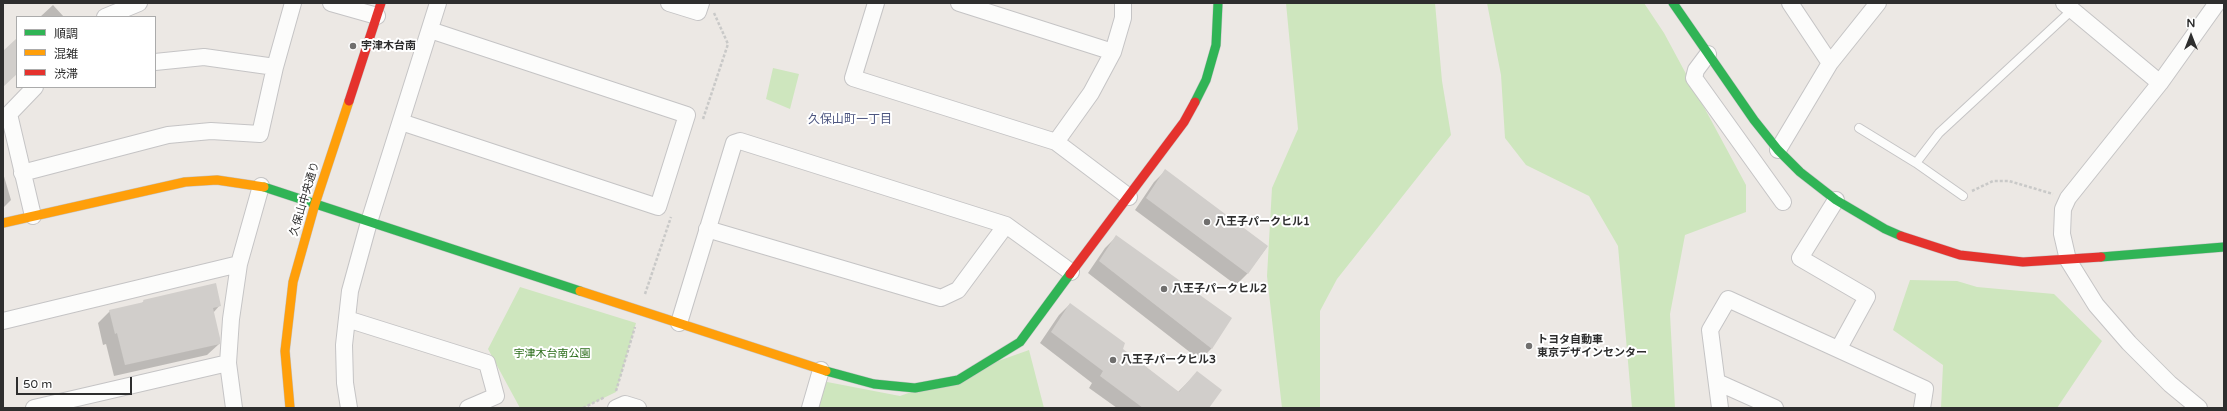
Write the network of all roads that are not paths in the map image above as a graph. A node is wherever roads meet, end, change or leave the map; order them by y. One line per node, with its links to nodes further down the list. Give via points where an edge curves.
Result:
1 (139, 3): 17 (street)
2 (293, 3): 23 (street)
3 (331, 3): 16 (street)
4 (438, 3): 18 (street)
5 (669, 3): 6 (street, via 698,12)
6 (701, 3)
7 (876, 3): 28 (street, via 854,78)
8 (959, 3): 19 (street)
9 (1124, 3): 19 (street, via 1123,18)
10 (1218, 3): 34 (street, via 1216,45 1206,80 1184,122)
11 (1673, 3): 20 (street)
12 (1790, 3): 22 (street)
13 (1878, 3): 22 (street)
14 (2217, 3): 24 (street)
15 (2068, 6): 24 (street); 30 (lane, via 1939,133)
16 (379, 9): 37 (street, 久保山中央通り)
17 (107, 16)
18 (430, 30): 26 (street); 26 (street, via 687,115 658,207)
19 (1113, 52): 28 (street, via 1091,93)
20 (1708, 54): 29 (street); 36 (street, via 1696,70 1694,78)
21 (156, 62): 23 (street, via 204,57)
22 (1830, 62): 29 (street)
23 (275, 67): 31 (street, via 260,134 211,131 168,135)
24 (2160, 83): 44 (street, via 2068,198 2063,209 2062,234)
25 (34, 88): 31 (street, via 9,114)
26 (401, 122): 39 (street)
27 (1858, 128): 30 (lane)
28 (1056, 142): 34 (street)
29 (1778, 150): 35 (street, via 1800,172)
30 (1916, 162): 33 (lane)
31 (22, 172): 38 (street)
32 (261, 186): 37 (street); 38 (street, via 217,180 185,182); 45 (street)
33 (1963, 196)
34 (1129, 197): 46 (street)
35 (1836, 200): 44 (street, via 1885,229 1937,249 2000,261); 50 (street, via 1800,258 1867,297)
36 (1784, 202)
37 (315, 204): 39 (street); 56 (street, 久保山中央通り, via 293,282 285,351)
38 (33, 216): 40 (street)
39 (369, 222): 47 (street, via 350,291); 49 (street)
40 (3, 223)
41 (1006, 225): 42 (street, via 958,290 941,298); 42 (street, via 740,141 734,142); 46 (street)
42 (707, 229): 49 (street)
43 (2224, 247): 44 (street)
44 (2068, 260): 65 (street, via 2096,305 2129,343 2170,384)
45 (239, 264): 48 (street); 51 (street, via 230,319)
46 (1071, 272): 52 (street, via 1020,342 958,380 915,388 874,384)
47 (347, 319): 57 (street, via 344,345 345,383); 58 (street, via 487,363 496,396)
48 (3, 321)
49 (679, 323): 52 (street)
50 (1839, 348): 53 (street, via 1728,299 1710,330); 64 (street, via 1925,389)
51 (228, 363): 54 (street); 55 (street)
52 (821, 370): 61 (street)
53 (1716, 382): 62 (street); 63 (street)
54 (34, 408)
55 (234, 408)
56 (290, 408)
57 (349, 408)
58 (468, 408)
59 (616, 408): 60 (street, via 625,404)
60 (638, 408)
61 (810, 408)
62 (1720, 408)
63 (1775, 408)
64 (1922, 408)
65 (2199, 408)

